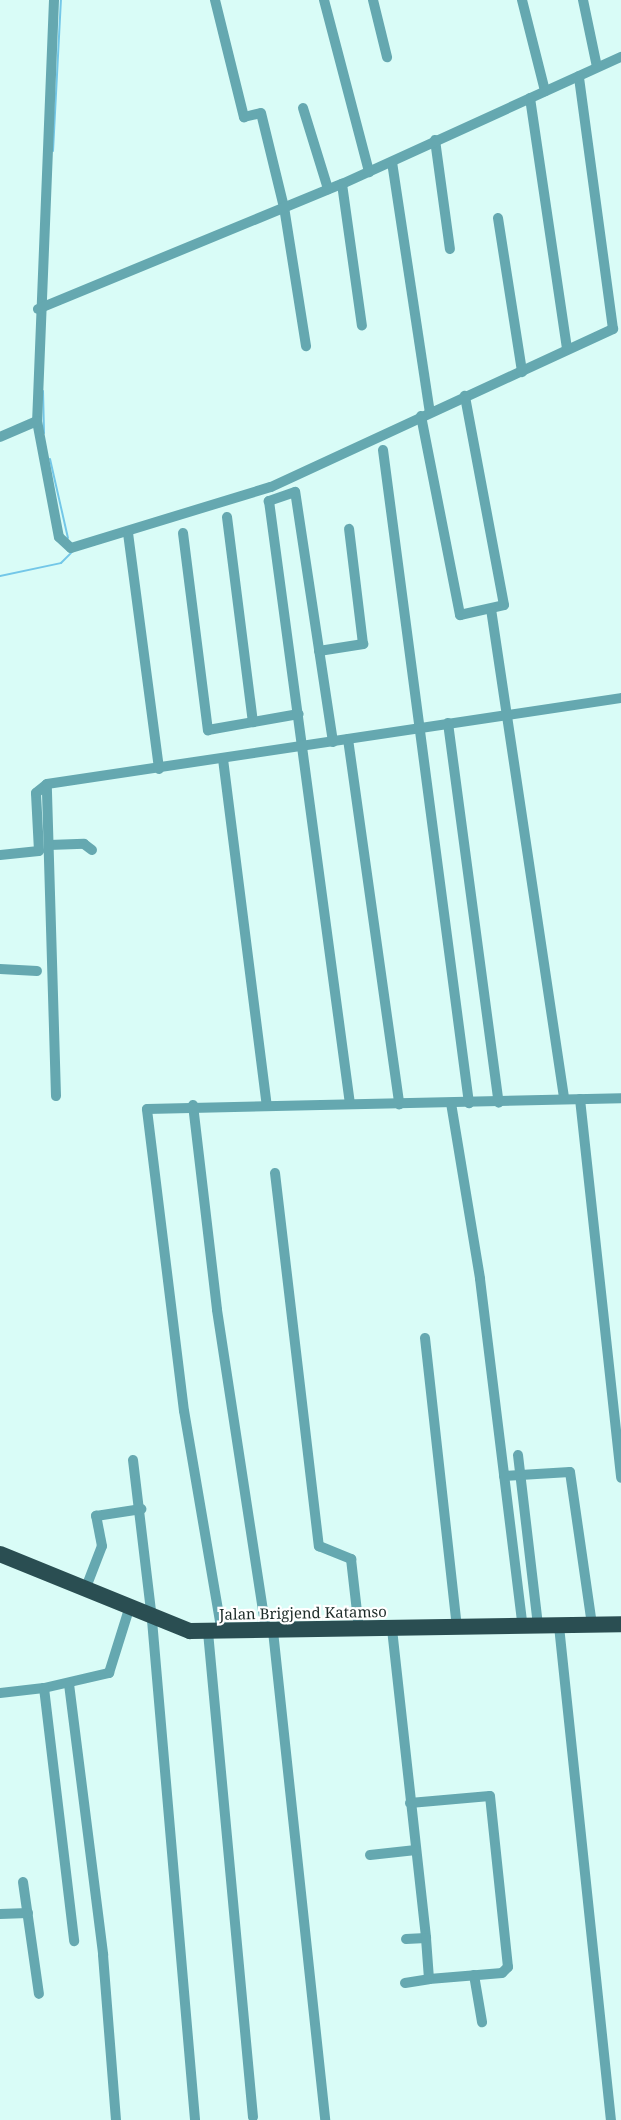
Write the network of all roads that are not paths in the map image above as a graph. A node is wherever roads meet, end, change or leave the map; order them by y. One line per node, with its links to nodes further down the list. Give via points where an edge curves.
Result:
1 (54, 0): 22 (street)
2 (215, 0): 19 (street, via 244,117 261,113)
3 (324, 0): 16 (street)
4 (373, 0): 7 (street)
5 (522, 0): 11 (street)
6 (583, 0): 9 (street)
7 (387, 57)
8 (621, 57): 9 (street)
9 (597, 68): 10 (street)
10 (579, 76): 11 (street); 25 (street, via 614,324)
11 (545, 91): 12 (street)
12 (531, 98): 14 (street); 25 (street)
13 (303, 108): 18 (street)
14 (435, 140): 15 (street); 21 (street)
15 (392, 162): 16 (street); 28 (street)
16 (369, 172): 17 (street)
17 (342, 184): 18 (street); 23 (street)
18 (328, 189): 19 (street)
19 (284, 207): 22 (street); 24 (street)
20 (498, 218): 26 (street)
21 (450, 249)
22 (38, 309): 29 (street)
23 (362, 326)
24 (306, 346)
25 (567, 349): 26 (street)
26 (522, 372): 27 (street)
27 (465, 396): 28 (street); 36 (street, via 506,600)
28 (426, 414): 34 (street, via 271,487); 36 (street, via 459,612)
29 (37, 421): 30 (street); 34 (street, via 63,544 81,548)
30 (0, 437)
31 (383, 450): 43 (street)
32 (227, 517): 41 (street)
33 (349, 529): 37 (street, via 363,644)
34 (128, 533): 48 (street)
35 (183, 533): 41 (street, via 208,730)
36 (491, 609): 40 (street)
37 (319, 651): 39 (street, via 295,492 269,501); 45 (street)
38 (621, 698): 40 (street)
39 (299, 714): 41 (street); 46 (street)
40 (510, 716): 42 (street); 57 (street)
41 (253, 722)
42 (448, 723): 43 (street); 61 (street)
43 (419, 728): 44 (street); 60 (street)
44 (348, 739): 45 (street); 63 (street)
45 (333, 742): 46 (street)
46 (304, 747): 47 (street); 62 (street)
47 (223, 759): 48 (street); 65 (street)
48 (159, 769): 49 (street)
49 (46, 784): 50 (street); 52 (street, via 36,793 39,851)
50 (49, 845): 51 (street, via 84,843); 55 (street)
51 (92, 850)
52 (0, 855)
53 (0, 969): 54 (street)
54 (37, 971)
55 (56, 1096)
56 (621, 1098): 58 (street)
57 (564, 1099): 58 (street); 61 (street)
58 (579, 1099): 72 (street)
59 (451, 1103): 60 (street); 63 (street); 71 (street)
60 (469, 1103): 61 (street)
61 (499, 1103)
62 (350, 1104): 63 (street); 65 (street)
63 (399, 1104)
64 (193, 1105): 65 (street); 85 (street, via 218,1321); 86 (street, via 150,1108 146,1113)
65 (267, 1105)
66 (275, 1173): 83 (street, via 319,1546 351,1559)
67 (425, 1338): 82 (street)
68 (518, 1455): 70 (street)
69 (133, 1460): 73 (street)
70 (520, 1474): 71 (street); 79 (street, via 570,1472); 80 (street)
71 (504, 1476): 80 (street)
72 (621, 1478)
73 (141, 1509): 75 (street, via 96,1516 102,1546); 77 (street)
74 (0, 1554): 75 (highway, Jalan Brigjend Katamso)
75 (85, 1590): 76 (highway, Jalan Brigjend Katamso)
76 (129, 1609): 77 (highway, Jalan Brigjend Katamso); 87 (street, via 113,1669)
77 (152, 1620): 86 (highway, Jalan Brigjend Katamso); 106 (street)
78 (621, 1624): 79 (highway, Jalan Brigjend Katamso)
79 (592, 1625): 81 (highway, Jalan Brigjend Katamso)
80 (530, 1626): 81 (highway, Jalan Brigjend Katamso); 82 (highway, Jalan Brigjend Katamso)
81 (559, 1626): 108 (street)
82 (457, 1628): 84 (highway, Jalan Brigjend Katamso)
83 (359, 1629): 84 (highway, Jalan Brigjend Katamso); 85 (highway, Jalan Brigjend Katamso)
84 (392, 1629): 90 (street)
85 (270, 1631): 86 (highway, Jalan Brigjend Katamso); 107 (street)
86 (215, 1632): 104 (street)
87 (69, 1684): 88 (street); 105 (street, via 103,1955)
88 (44, 1688): 89 (street); 98 (street)
89 (0, 1694)
90 (410, 1803): 91 (street); 99 (street, via 490,1796 508,1963 502,1973)
91 (416, 1850): 92 (street); 96 (street)
92 (370, 1855)
93 (23, 1882): 94 (street)
94 (28, 1912): 95 (street); 102 (street)
95 (0, 1914)
96 (426, 1938): 97 (street); 100 (street)
97 (406, 1939)
98 (74, 1941)
99 (474, 1975): 100 (street); 103 (street)
100 (429, 1979): 101 (street)
101 (405, 1983)
102 (39, 1994)
103 (482, 2022)
104 (253, 2117)
105 (116, 2120)
106 (195, 2120)
107 (325, 2120)
108 (611, 2120)

